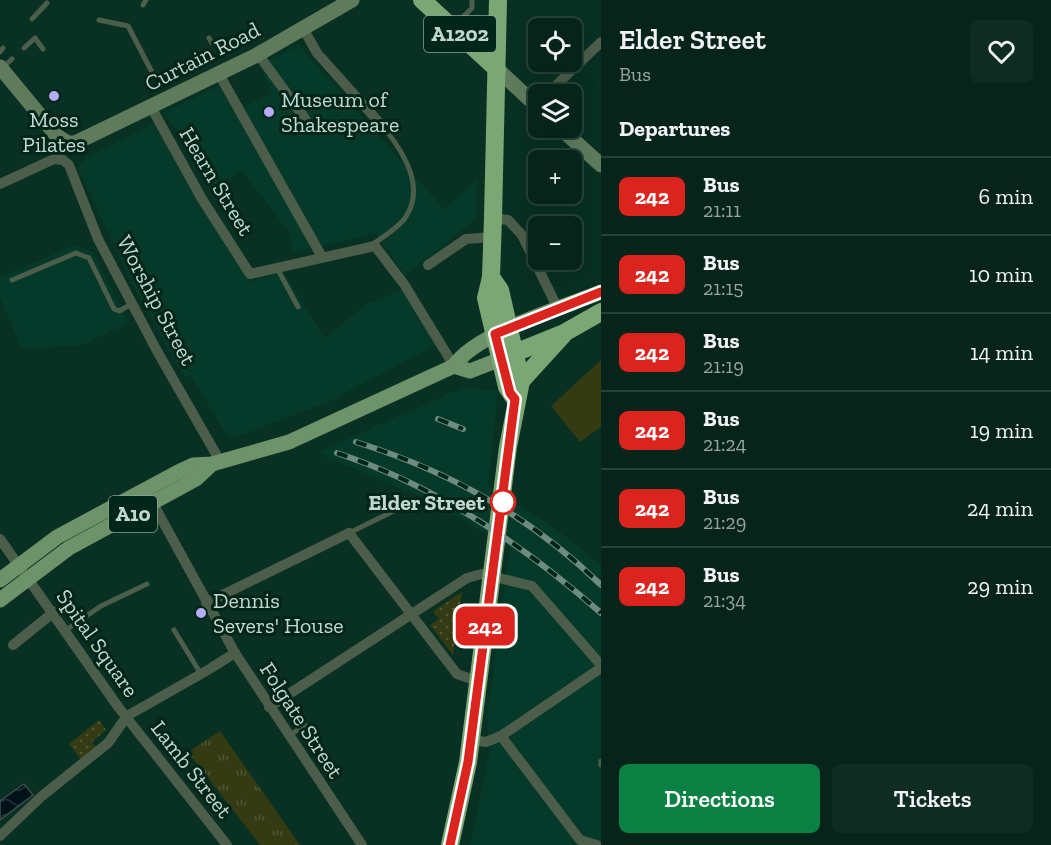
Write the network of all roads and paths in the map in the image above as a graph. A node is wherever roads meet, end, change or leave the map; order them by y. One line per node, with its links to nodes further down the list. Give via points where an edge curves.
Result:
1 (352, 0): 9 (street, Curtain Road)
2 (422, 0): 6 (highway, A1202)
3 (472, 0): 10 (lane, via 468,14)
4 (498, 0): 16 (highway, A1202)
5 (47, 3): 7 (lane)
6 (436, 7): 10 (highway, A1202)
7 (32, 19)
8 (99, 20): 18 (lane, via 128,26)
9 (303, 28): 14 (street, Curtain Road); 23 (street, via 317,53)
10 (453, 28): 16 (highway, A1202)
11 (601, 42): 19 (street)
12 (24, 48): 13 (lane, via 35,38)
13 (43, 49)
14 (258, 54): 17 (street, Curtain Road); 22 (street)
15 (4, 65): 21 (street, Curtain Road, via 57,136 68,143 80,142)
16 (497, 69): 20 (street); 27 (highway, A1202)
17 (223, 70): 21 (street, Curtain Road, via 165,95); 30 (street)
18 (154, 76)
19 (559, 84)
20 (528, 94)
21 (151, 107): 32 (street, Hearn Street, via 202,199 250,274)
22 (306, 120)
23 (385, 129): 29 (lane, via 410,169 414,189 405,219)
24 (571, 138): 25 (street)
25 (601, 165)
26 (0, 184): 35 (street, Worship Street, via 48,162 59,159 69,165 98,239)
27 (493, 218): 28 (highway, A1202); 37 (street, via 508,220 522,235)
28 (492, 237): 31 (street, via 466,239); 39 (highway, A1202, via 491,277 500,290)
29 (371, 245): 30 (street); 42 (street, via 404,284)
30 (328, 254): 32 (street)
31 (428, 265)
32 (277, 268): 36 (lane)
33 (12, 280): 35 (lane, via 76,253 84,254 114,309 119,311)
34 (601, 292): 37 (main road, A10)
35 (132, 304): 45 (street, Worship Street)
36 (298, 307)
37 (558, 309): 39 (main road, A10)
38 (601, 312): 40 (highway, A10)
39 (502, 331): 41 (highway, A1202); 42 (main road, A10, via 462,354)
40 (564, 333): 41 (highway, A10); 43 (highway, A1202)
41 (508, 356): 42 (main road, A10, via 470,371); 43 (highway, A1202); 44 (highway, A1202, via 510,393)
42 (454, 366): 45 (main road, A10, via 307,435)
43 (521, 381): 44 (highway, A1202)
44 (515, 399): 52 (highway, A1202)
45 (216, 463): 46 (main road, A10, via 193,465); 48 (main road, A10)
46 (148, 488): 48 (street, Folgate Street); 51 (main road, A10, via 57,537)
47 (412, 502): 49 (lane)
48 (152, 504): 53 (main road, A10, via 69,548); 57 (street, Folgate Street)
49 (349, 533): 57 (street); 59 (street)
50 (0, 539): 51 (street, Spital Square)
51 (18, 565): 53 (street, Spital Square); 54 (main road, A10)
52 (494, 576): 59 (street, via 468,578); 64 (street, via 532,586); 66 (highway, A1202)
53 (28, 578): 56 (main road, A10); 58 (street, Spital Square)
54 (0, 580)
55 (147, 584): 60 (lane, via 101,606)
56 (0, 600)
57 (206, 603): 63 (street, Folgate Street)
58 (54, 612): 60 (street, Spital Square); 62 (street)
59 (411, 615): 66 (street, via 458,674); 67 (street)
60 (66, 630): 68 (street, Spital Square)
61 (174, 630): 65 (lane)
62 (13, 645)
63 (235, 653): 65 (street, Spital Square); 67 (street, Folgate Street)
64 (601, 666): 71 (street)
65 (207, 671): 68 (street, Spital Square)
66 (477, 681): 72 (highway, A1202)
67 (269, 707): 70 (street, Folgate Street)
68 (127, 716): 75 (street, via 108,743); 76 (street, Lamb Street)
69 (304, 725): 70 (lane)
70 (288, 736): 77 (street, Folgate Street)
71 (501, 736): 72 (street, via 486,742); 79 (street, via 580,840)
72 (471, 740): 78 (highway, A1202)
73 (601, 761): 74 (lane)
74 (601, 765)
75 (0, 836)
76 (227, 845)
77 (362, 845)
78 (450, 845)
79 (589, 845)

